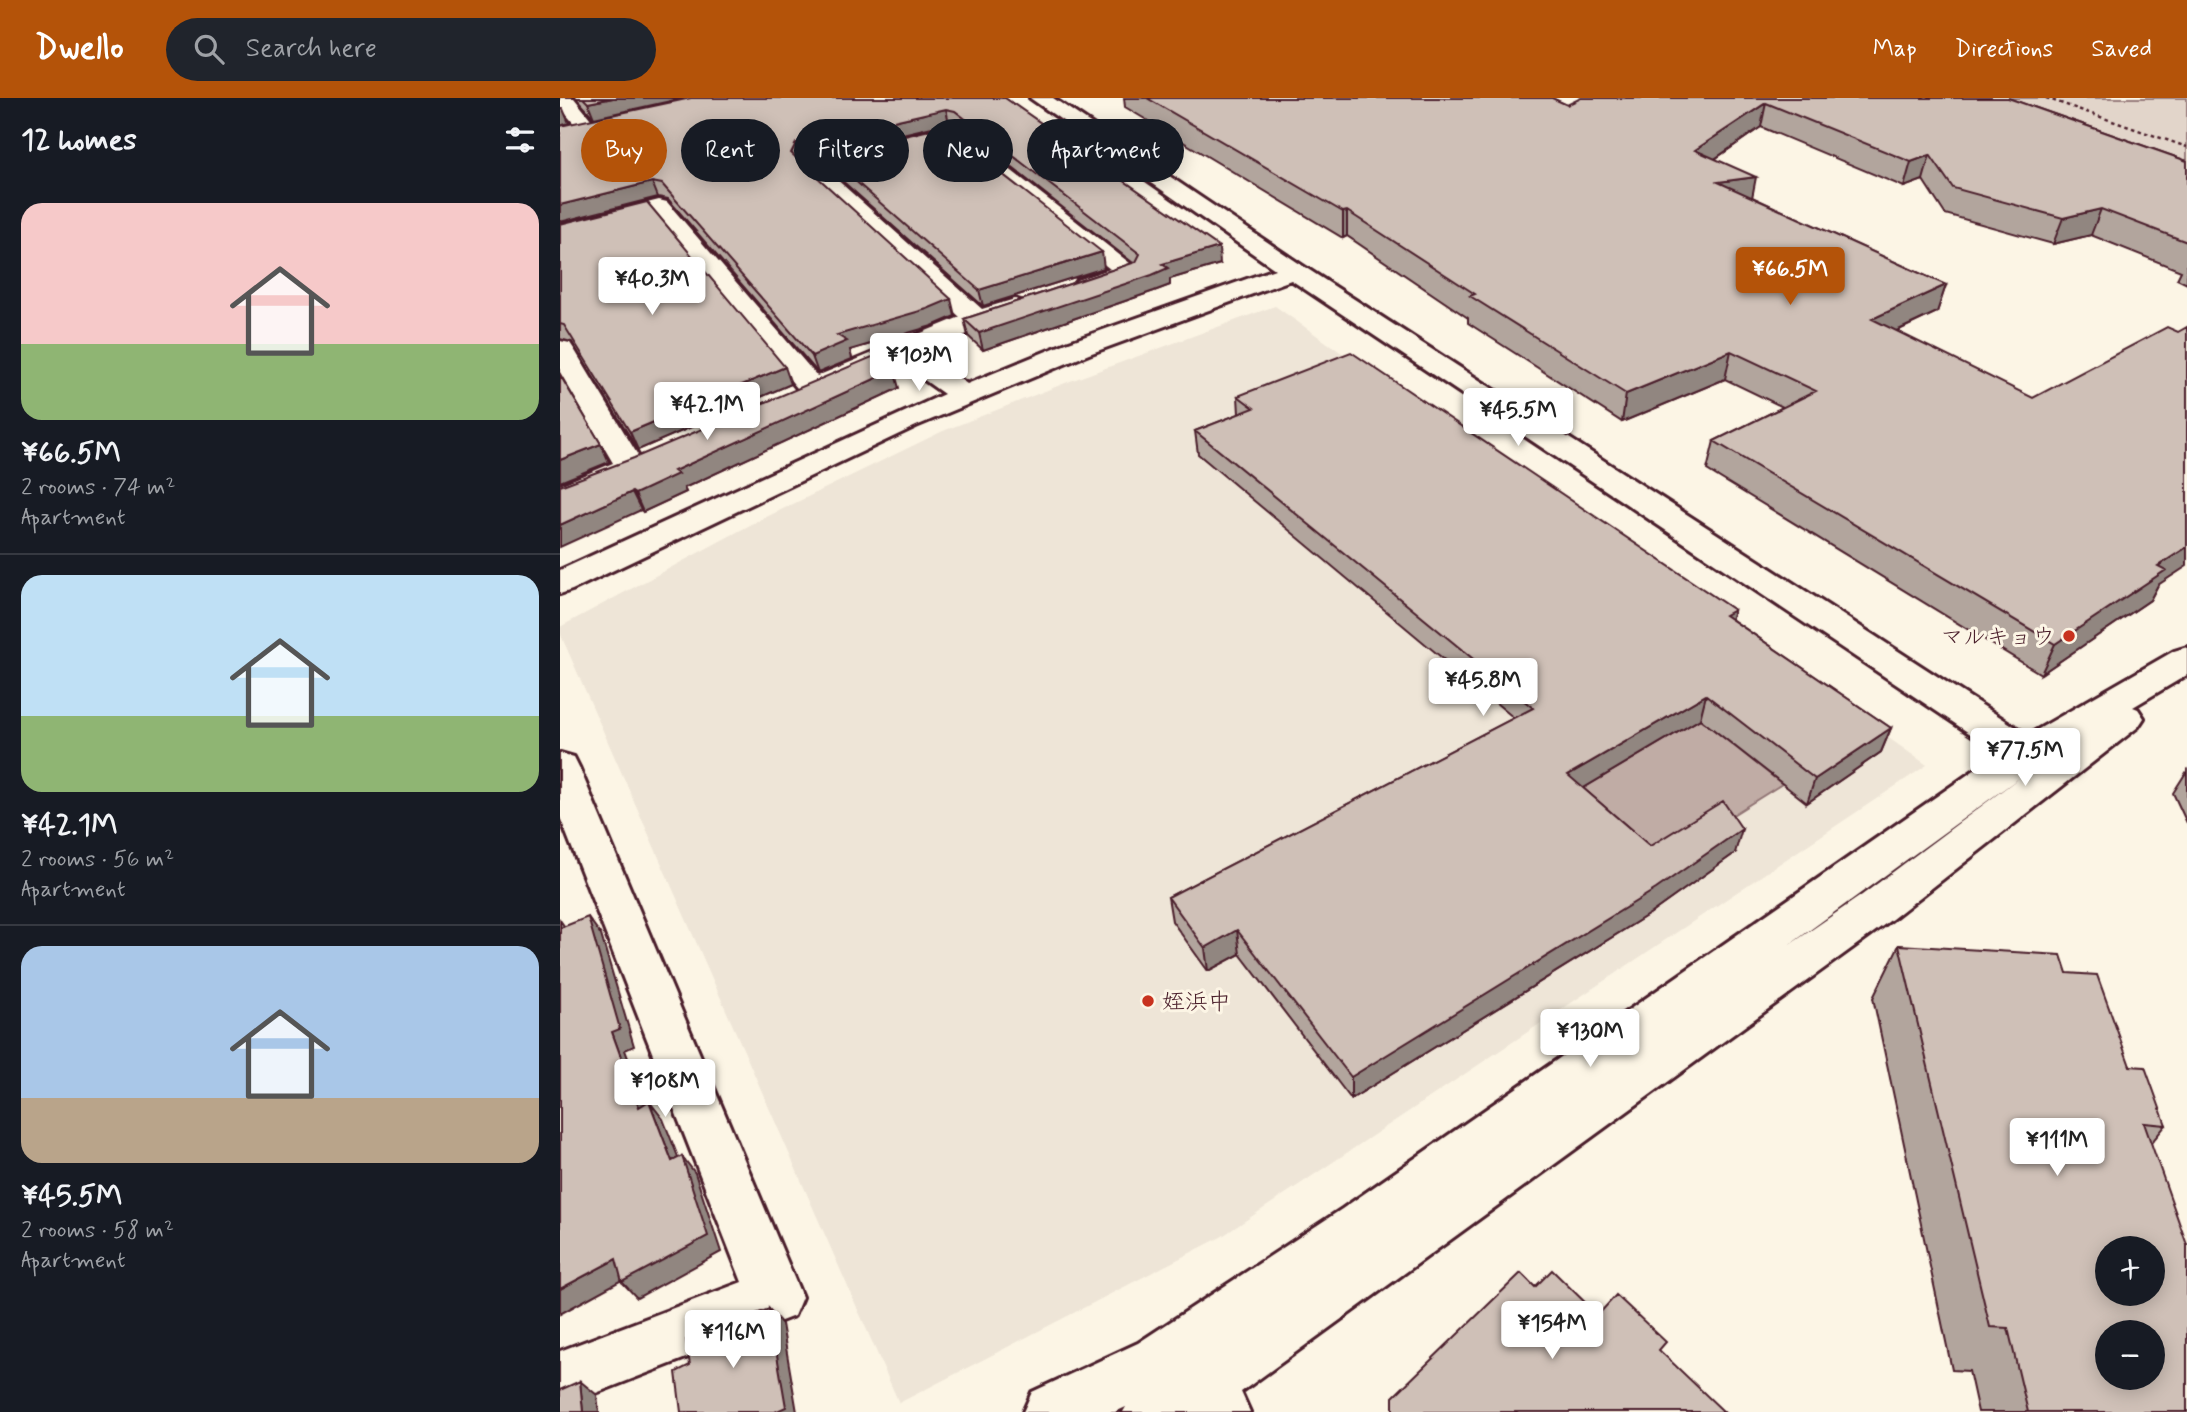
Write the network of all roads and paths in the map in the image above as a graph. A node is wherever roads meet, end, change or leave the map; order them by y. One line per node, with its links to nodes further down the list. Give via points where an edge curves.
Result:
1 (563, 98): 4 (street)
2 (1040, 98): 7 (street)
3 (2046, 98): 5 (path)
4 (581, 121)
5 (2187, 147)
6 (560, 232): 12 (street, via 659,207 800,393)
7 (1294, 271): 13 (street, via 1079,348); 18 (street)
8 (1065, 291): 10 (street, via 1128,271 950,132 809,166)
9 (1040, 299): 10 (street)
10 (978, 319): 12 (street)
11 (560, 349): 14 (street, via 642,462)
12 (901, 351): 13 (street)
13 (965, 396): 15 (street)
14 (560, 496)
15 (560, 583)
16 (2187, 659): 18 (street)
17 (2187, 668): 18 (street)
18 (2042, 763): 21 (street, via 1865,915); 22 (street, via 1158,1363)
19 (560, 767): 20 (street, via 775,1297)
20 (560, 1379)
21 (1213, 1398): 23 (street)
22 (1052, 1412)
23 (1152, 1412)

